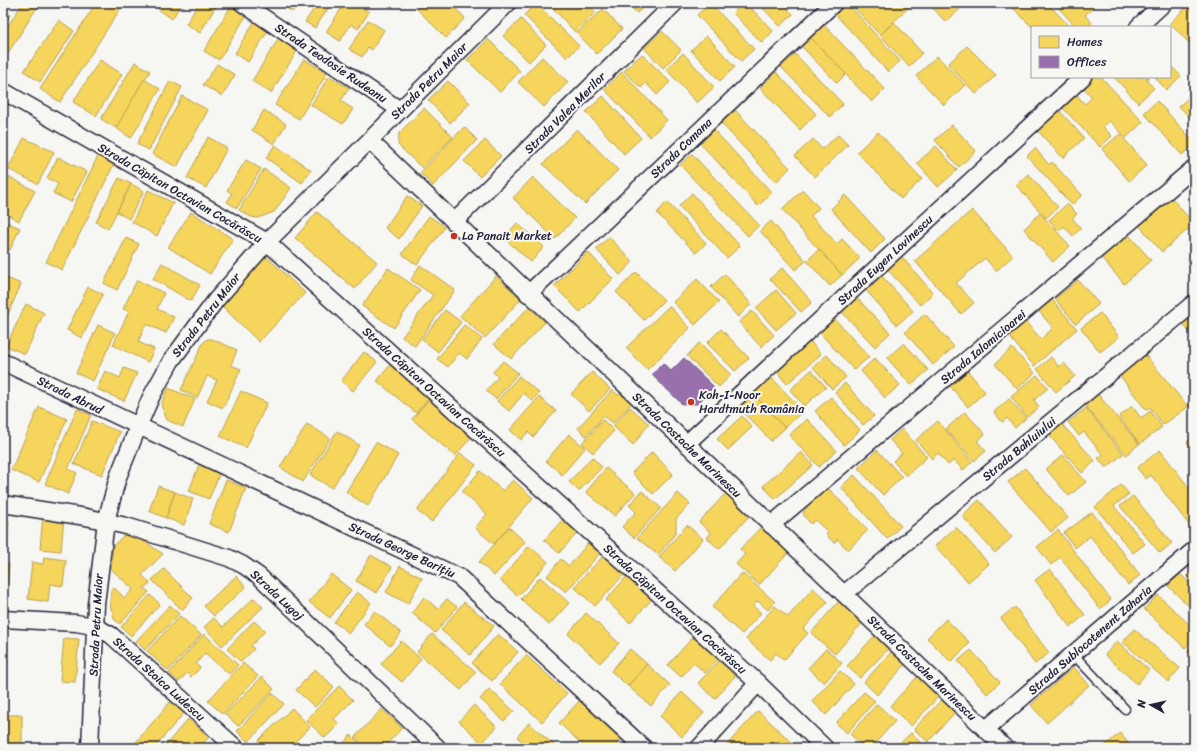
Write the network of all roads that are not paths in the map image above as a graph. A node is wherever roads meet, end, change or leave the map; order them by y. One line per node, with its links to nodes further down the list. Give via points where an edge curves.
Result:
1 (242, 3): 9 (street, Strada Teodosie Rudeanu)
2 (508, 3): 9 (street, Strada Petru Maior)
3 (675, 3): 12 (street, Strada Valea Merilor)
4 (834, 3): 14 (street, Strada Comana)
5 (1164, 3): 6 (street)
6 (1139, 26)
7 (1082, 78): 18 (street, Strada Eugen Lovinescu)
8 (3, 91): 13 (street, Strada Căpitan Octavian Cocărăscu)
9 (400, 110): 10 (street, Strada Petru Maior)
10 (370, 141): 12 (street, Strada Costache Marinescu); 13 (street, Strada Petru Maior)
11 (1194, 168): 21 (street, Strada Ialomicioarei)
12 (454, 222): 14 (street, Strada Costache Marinescu)
13 (267, 242): 17 (street, Strada Petru Maior, via 216,300 171,361); 27 (street, Strada Căpitan Octavian Cocărăscu)
14 (528, 294): 18 (street, Strada Costache Marinescu)
15 (1194, 303): 23 (street, Strada Bahluiului)
16 (3, 362): 17 (street, Strada Abrud)
17 (138, 427): 20 (street, Strada Petru Maior, via 118,477); 33 (street, Strada George Barițiu, via 459,577)
18 (686, 444): 21 (street, Strada Costache Marinescu)
19 (3, 504): 20 (street, Strada Lugoj)
20 (106, 521): 25 (street, Strada Petru Maior); 32 (street, Strada Lugoj, via 243,565 259,576)
21 (771, 525): 23 (street, Strada Costache Marinescu)
22 (1194, 550): 26 (street, Strada Sublocotenent Zaharia)
23 (844, 594): 29 (street, Strada Costache Marinescu)
24 (3, 619): 25 (street, Strada Stoica Ludescu)
25 (94, 626): 30 (street, Strada Petru Maior); 31 (street, Strada Stoica Ludescu, via 112,635)
26 (1073, 654): 28 (lane); 29 (street, Strada Sublocotenent Zaharia)
27 (758, 683): 34 (street); 35 (street, Strada Căpitan Octavian Cocărăscu)
28 (1125, 709)
29 (986, 729): 36 (street, Strada Costache Marinescu)
30 (90, 748)
31 (236, 748)
32 (438, 748)
33 (644, 748)
34 (699, 748)
35 (825, 748)
36 (1005, 748)

